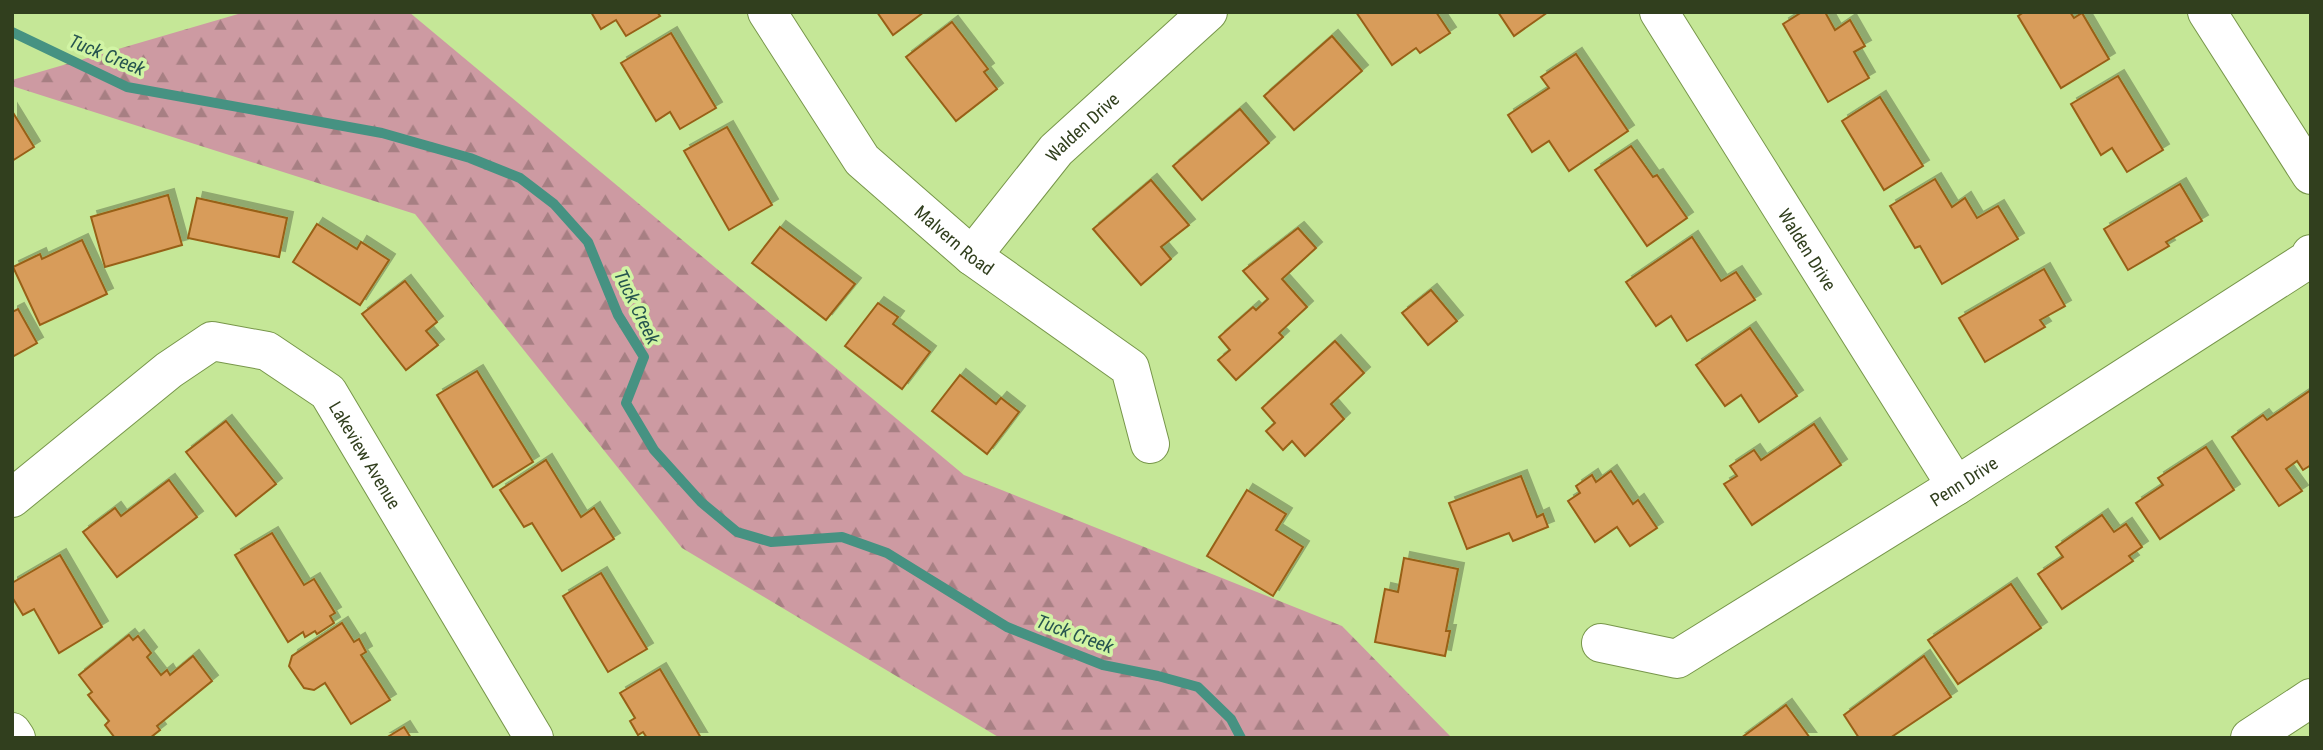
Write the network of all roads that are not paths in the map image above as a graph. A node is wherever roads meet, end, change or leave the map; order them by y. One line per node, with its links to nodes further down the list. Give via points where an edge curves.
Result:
1 (768, 12): 7 (street, Malvern Road, via 862,160)
2 (1209, 12): 7 (street, Walden Drive, via 1056,150)
3 (1660, 12): 9 (street, Walden Drive)
4 (2207, 12): 5 (street)
5 (2311, 176)
6 (2311, 254): 9 (street, Penn Drive)
7 (972, 256): 8 (street, Malvern Road, via 1130,368)
8 (1150, 444)
9 (1956, 486): 11 (street, Penn Drive, via 1677,659)
10 (12, 498): 15 (street, Lakeview Avenue, via 169,370 212,341 267,351 328,392)
11 (1601, 643)
12 (2311, 698): 16 (street)
13 (12, 732): 14 (street)
14 (16, 738)
15 (534, 738)
16 (2250, 738)

